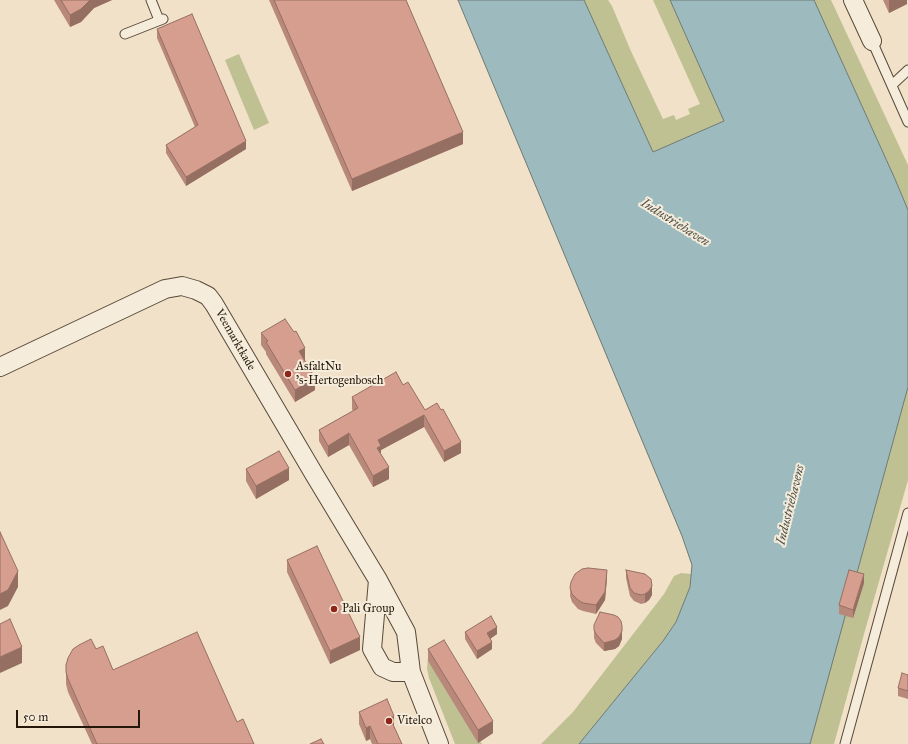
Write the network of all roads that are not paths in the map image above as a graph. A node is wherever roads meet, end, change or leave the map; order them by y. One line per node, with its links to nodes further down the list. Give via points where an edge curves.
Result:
1 (151, 0): 3 (lane, via 161,19)
2 (853, 0): 4 (street)
3 (125, 34)
4 (872, 41): 6 (lane)
5 (908, 70): 6 (lane)
6 (892, 85): 7 (lane)
7 (908, 122)
8 (0, 367): 10 (street, Veemarktkade, via 165,289 182,286 208,296)
9 (908, 514): 13 (lane)
10 (378, 580): 11 (street, Veemarktkade, via 406,632); 11 (street, via 372,649 382,667 393,672)
11 (411, 672): 12 (street, Veemarktkade)
12 (439, 744)
13 (845, 744)

